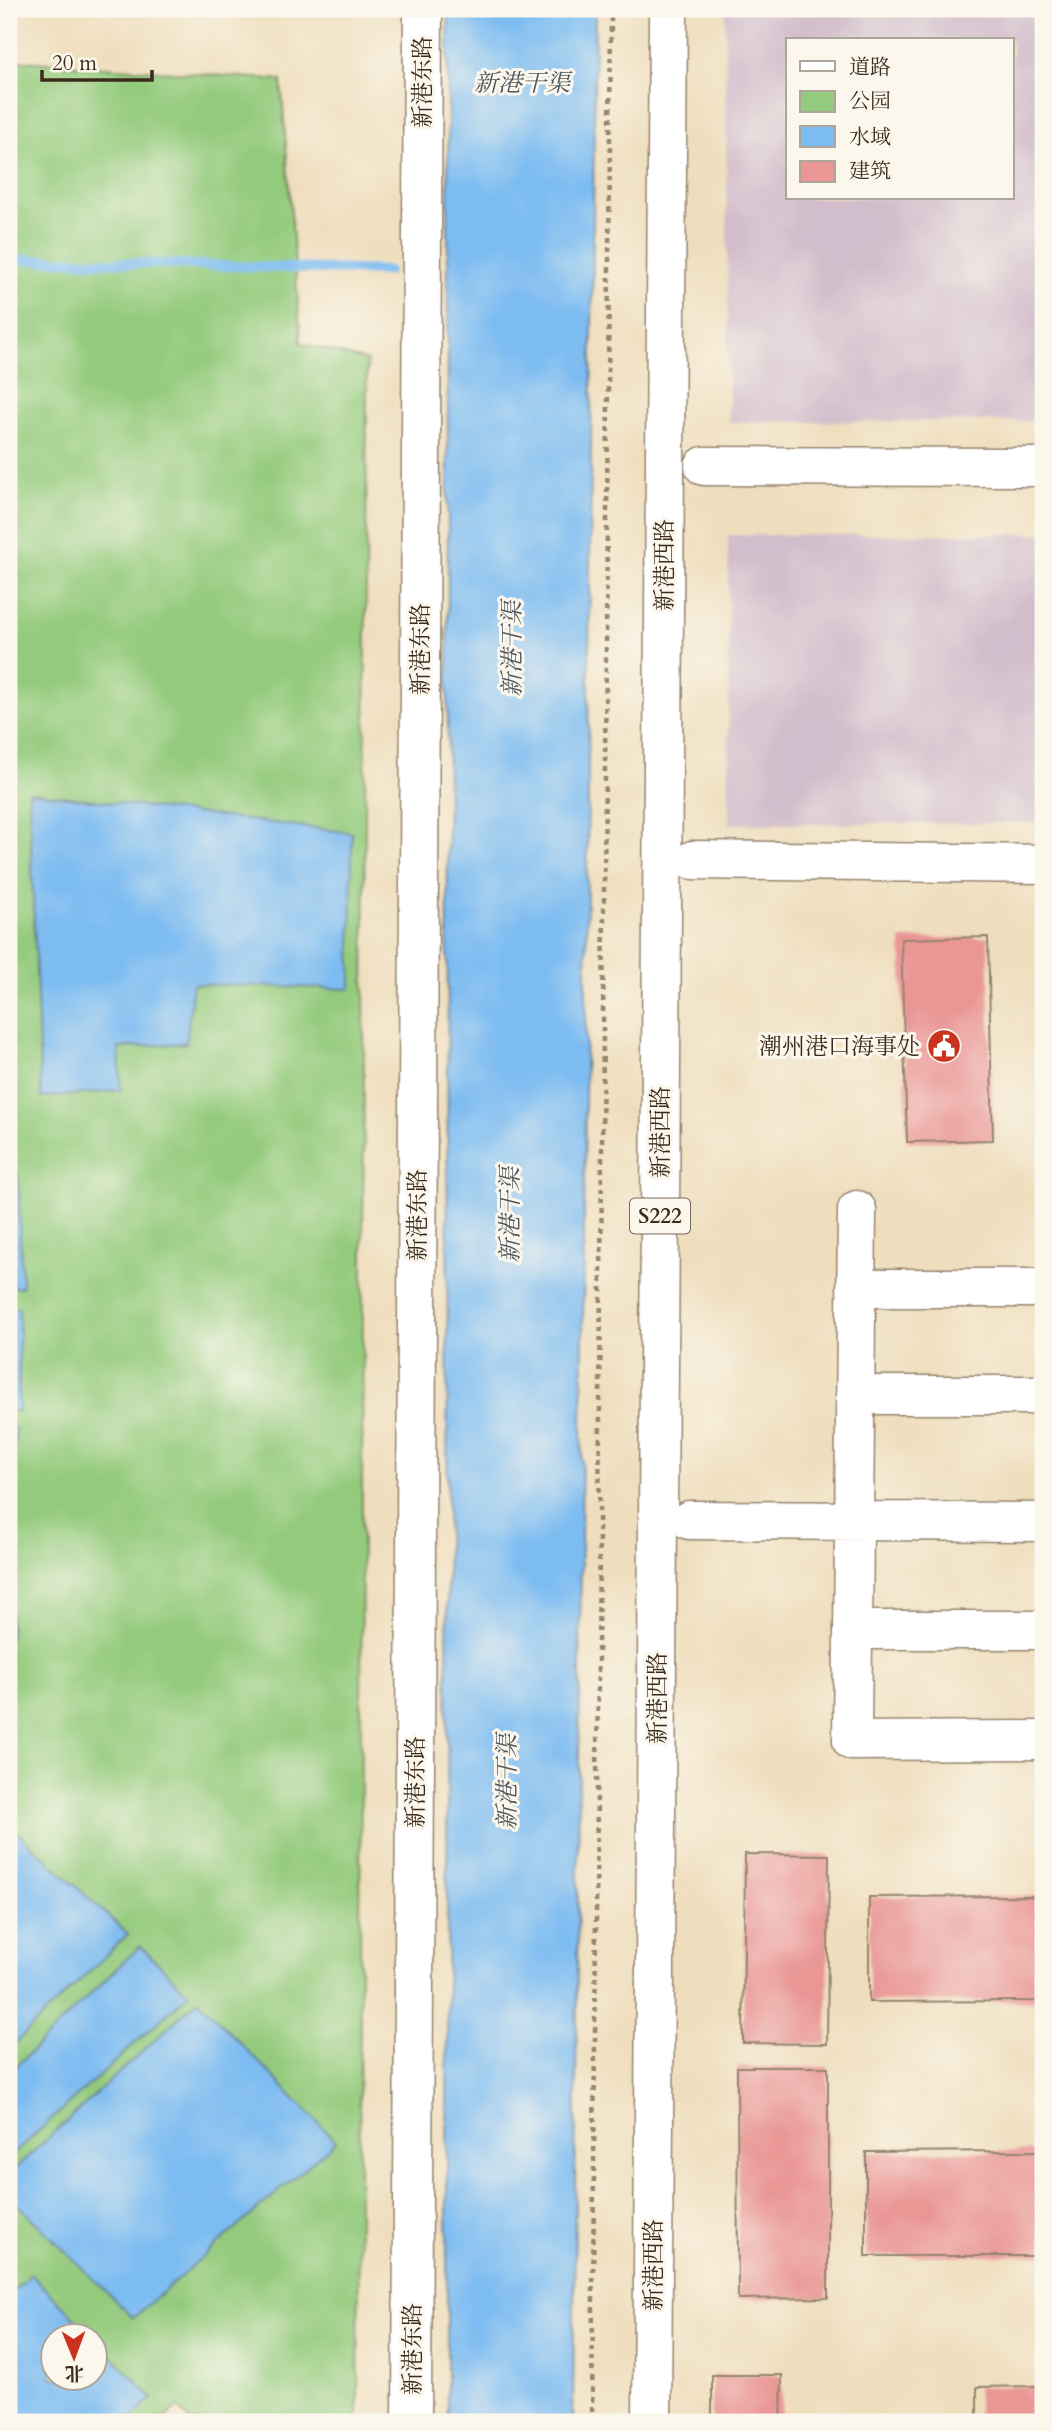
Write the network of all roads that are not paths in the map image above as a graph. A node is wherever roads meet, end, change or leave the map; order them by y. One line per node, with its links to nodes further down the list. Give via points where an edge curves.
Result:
1 (423, 9): 18 (main road, 新港东路)
2 (668, 9): 19 (main road, 新港西路 / S222)
3 (704, 466): 4 (main road)
4 (1043, 467)
5 (693, 860): 6 (main road)
6 (1043, 864)
7 (857, 1210): 8 (main road)
8 (856, 1287): 9 (main road); 10 (main road)
9 (1043, 1288)
10 (855, 1395): 11 (main road); 13 (main road)
11 (1043, 1395)
12 (689, 1520): 13 (main road)
13 (854, 1520): 14 (main road); 15 (main road)
14 (1043, 1522)
15 (853, 1630): 16 (main road); 17 (main road, via 852,1741)
16 (1043, 1630)
17 (1043, 1740)
18 (412, 2422)
19 (652, 2422)

